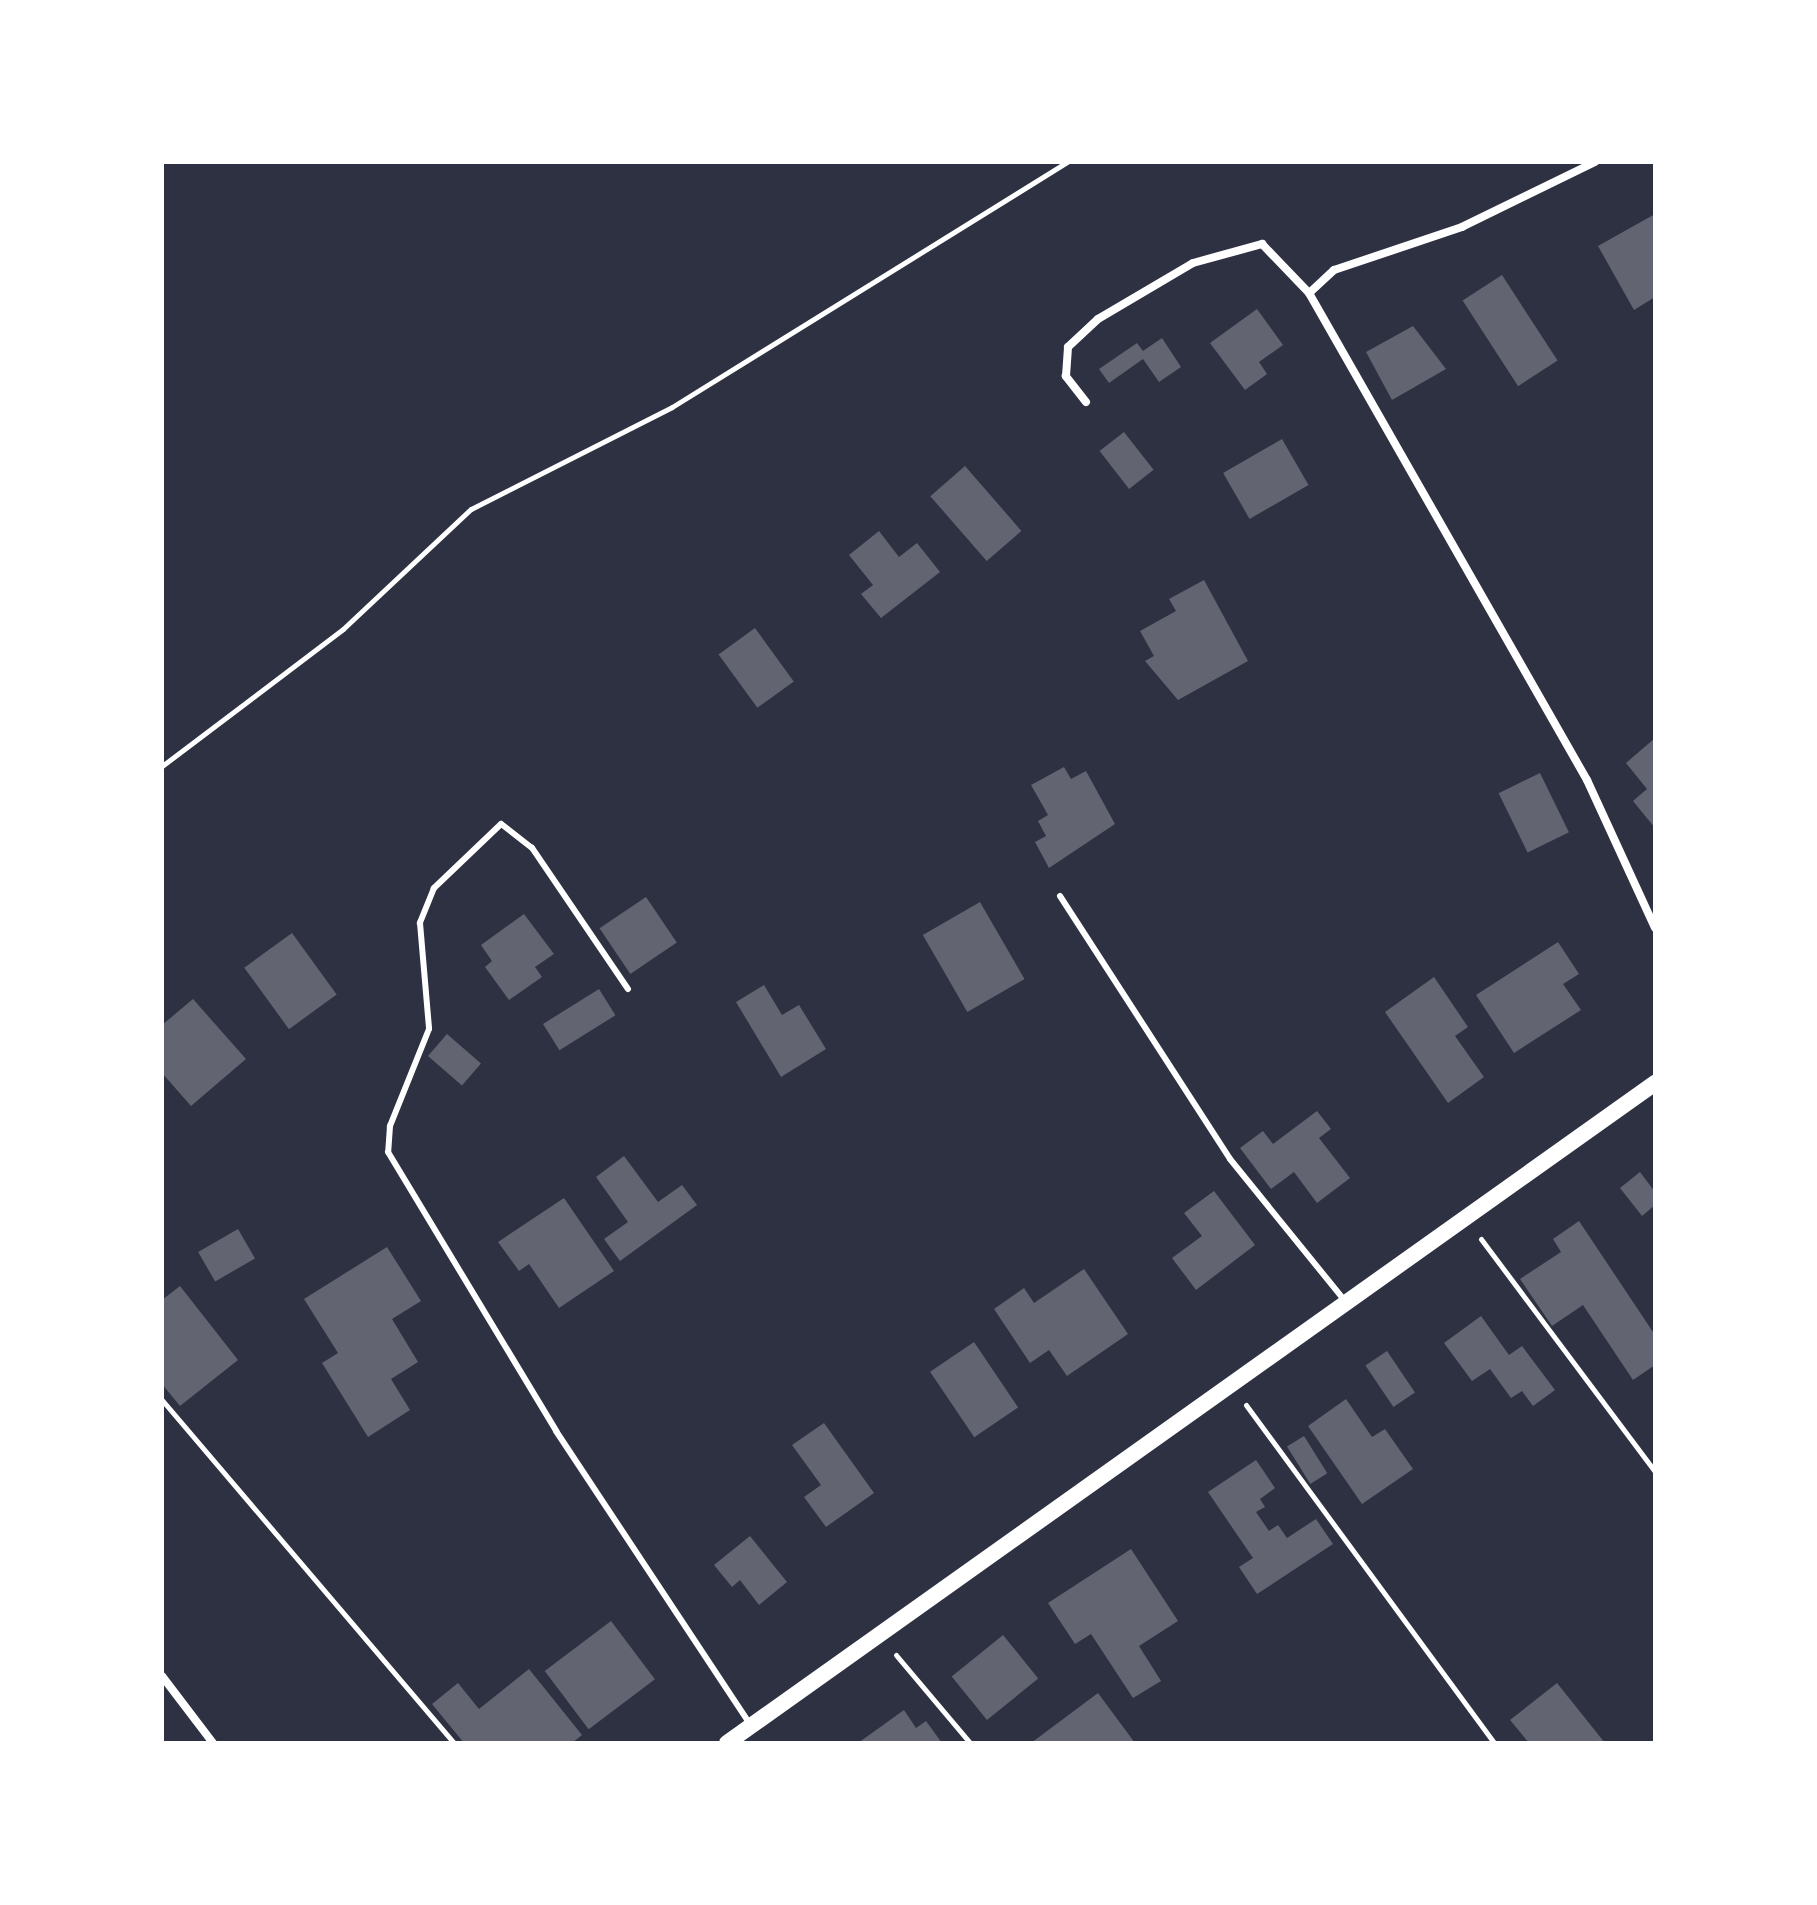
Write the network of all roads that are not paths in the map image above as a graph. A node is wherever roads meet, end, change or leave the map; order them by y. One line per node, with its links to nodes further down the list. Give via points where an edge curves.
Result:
1 (1595, 162): 2 (street, via 1462,227 1334,270)
2 (1309, 293): 3 (street, via 1262,244 1193,263 1098,319 1068,347 1066,376); 5 (street, via 1587,780)
3 (1086, 402)
4 (1060, 896): 8 (lane, via 1230,1159)
5 (1655, 928)
6 (628, 989): 10 (lane, via 532,848 501,824 434,888 420,923 429,1029 390,1126 388,1152 556,1431)
7 (1655, 1083): 8 (main road)
8 (1346, 1303): 10 (main road)
9 (162, 1676): 11 (street)
10 (751, 1726): 12 (main road)
11 (213, 1743)
12 (727, 1743)

